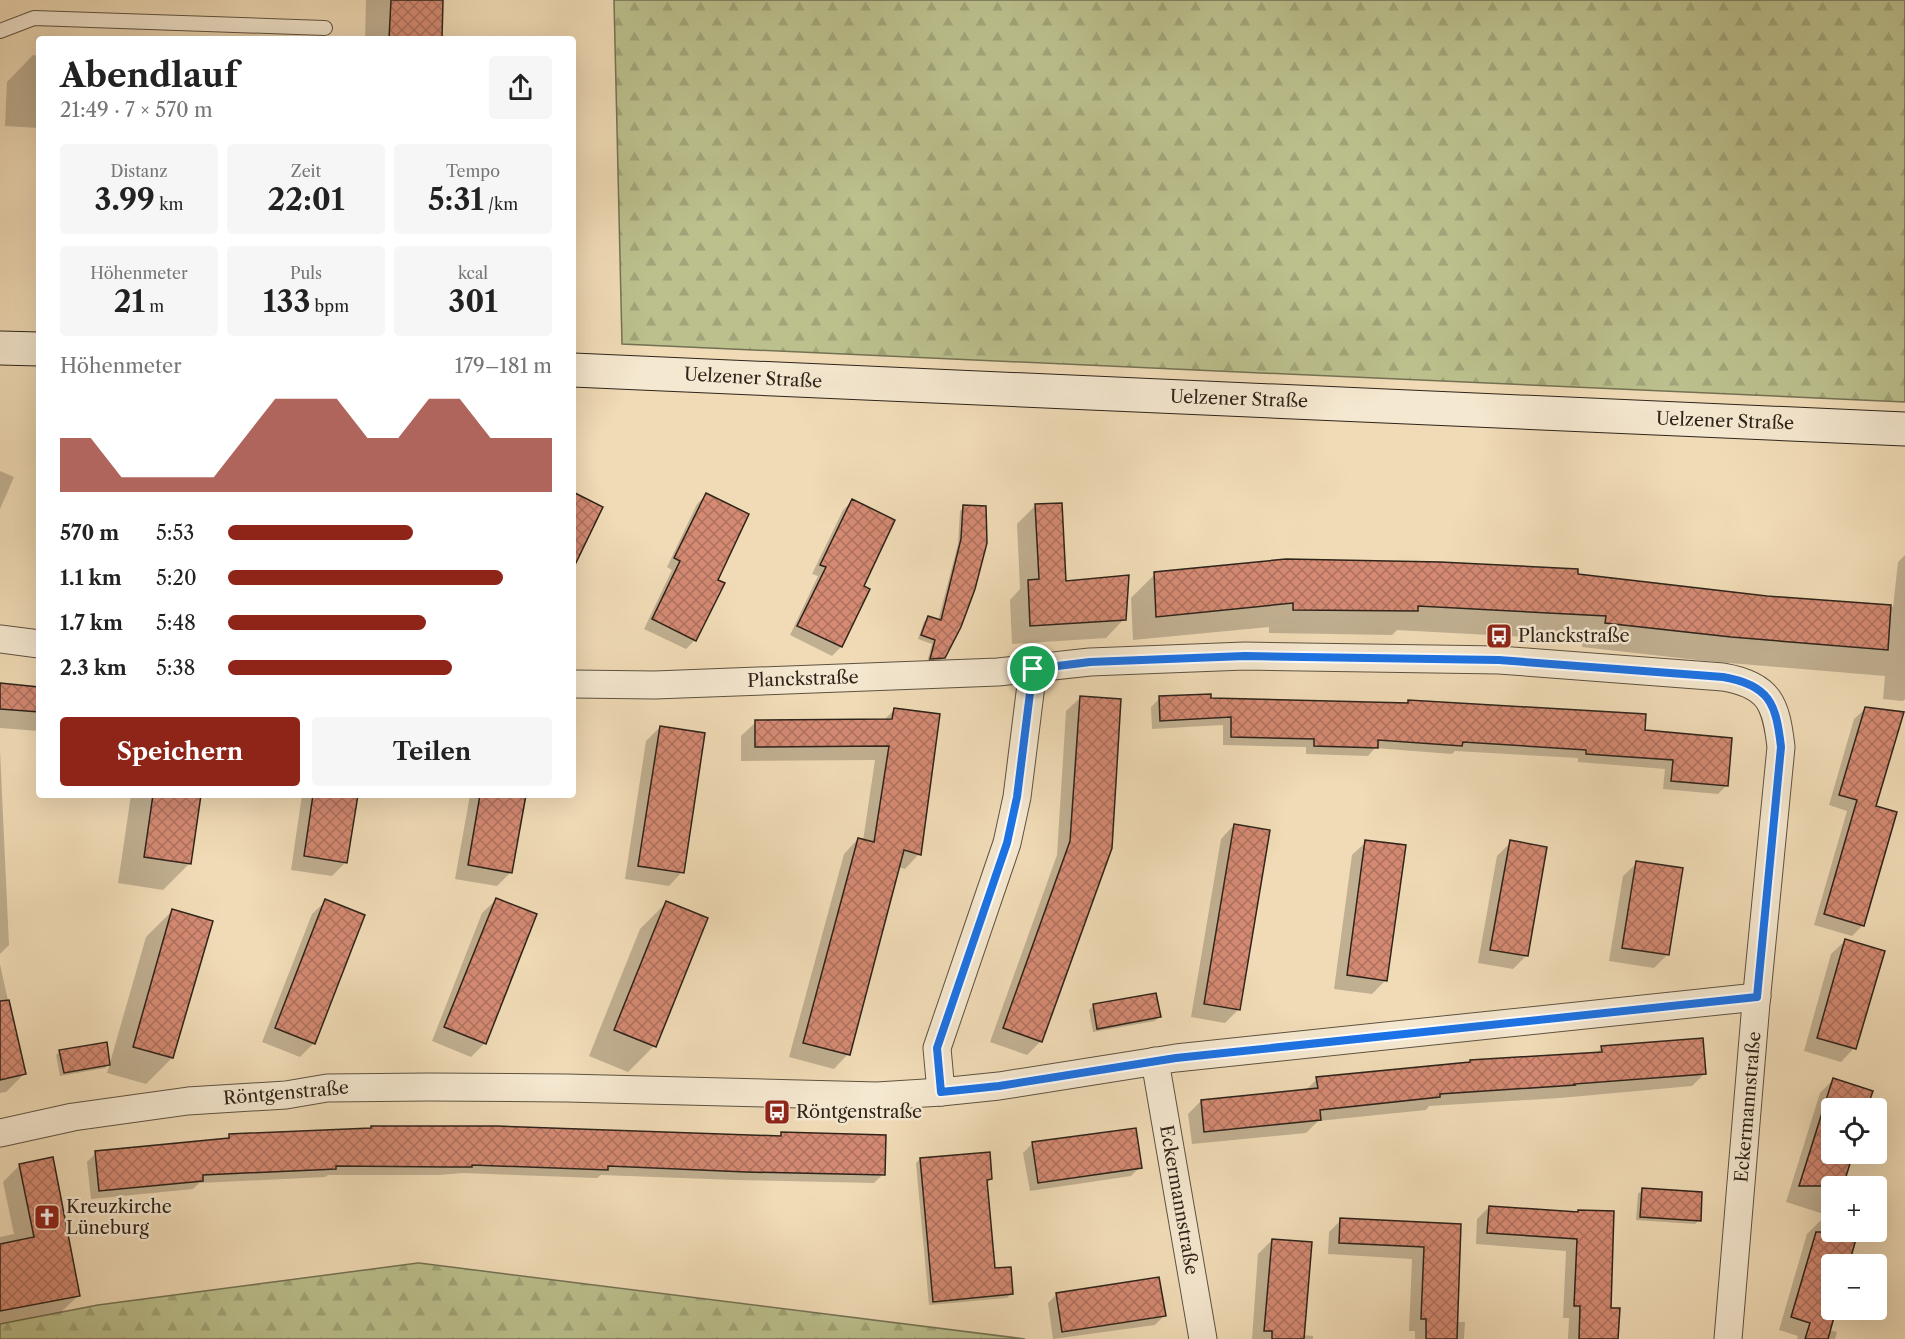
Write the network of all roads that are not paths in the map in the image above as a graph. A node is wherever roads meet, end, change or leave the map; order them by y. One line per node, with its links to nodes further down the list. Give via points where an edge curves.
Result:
1 (325, 28): 2 (lane, via 34,18)
2 (0, 31)
3 (0, 348): 4 (main road)
4 (36, 349)
5 (576, 370): 6 (main road, Uelzener Straße)
6 (1905, 429)
7 (0, 639): 8 (street)
8 (36, 644)
9 (1033, 669): 10 (street, Planckstraße, via 1189,657 1331,656 1535,662); 11 (street, Planckstraße, via 655,685); 14 (street, via 1007,843 937,1048)
10 (1739, 679): 12 (street, Eckermannstraße, via 1753,684 1772,706 1781,747)
11 (576, 684)
12 (1757, 997): 13 (street, Röntgenstraße); 17 (street, Eckermannstraße)
13 (1155, 1061): 14 (street, Röntgenstraße); 16 (street, Eckermannstraße)
14 (941, 1092): 15 (street, Röntgenstraße, via 877,1096 566,1088 327,1088 286,1095 188,1101 73,1117)
15 (0, 1133)
16 (1203, 1339)
17 (1728, 1339)

